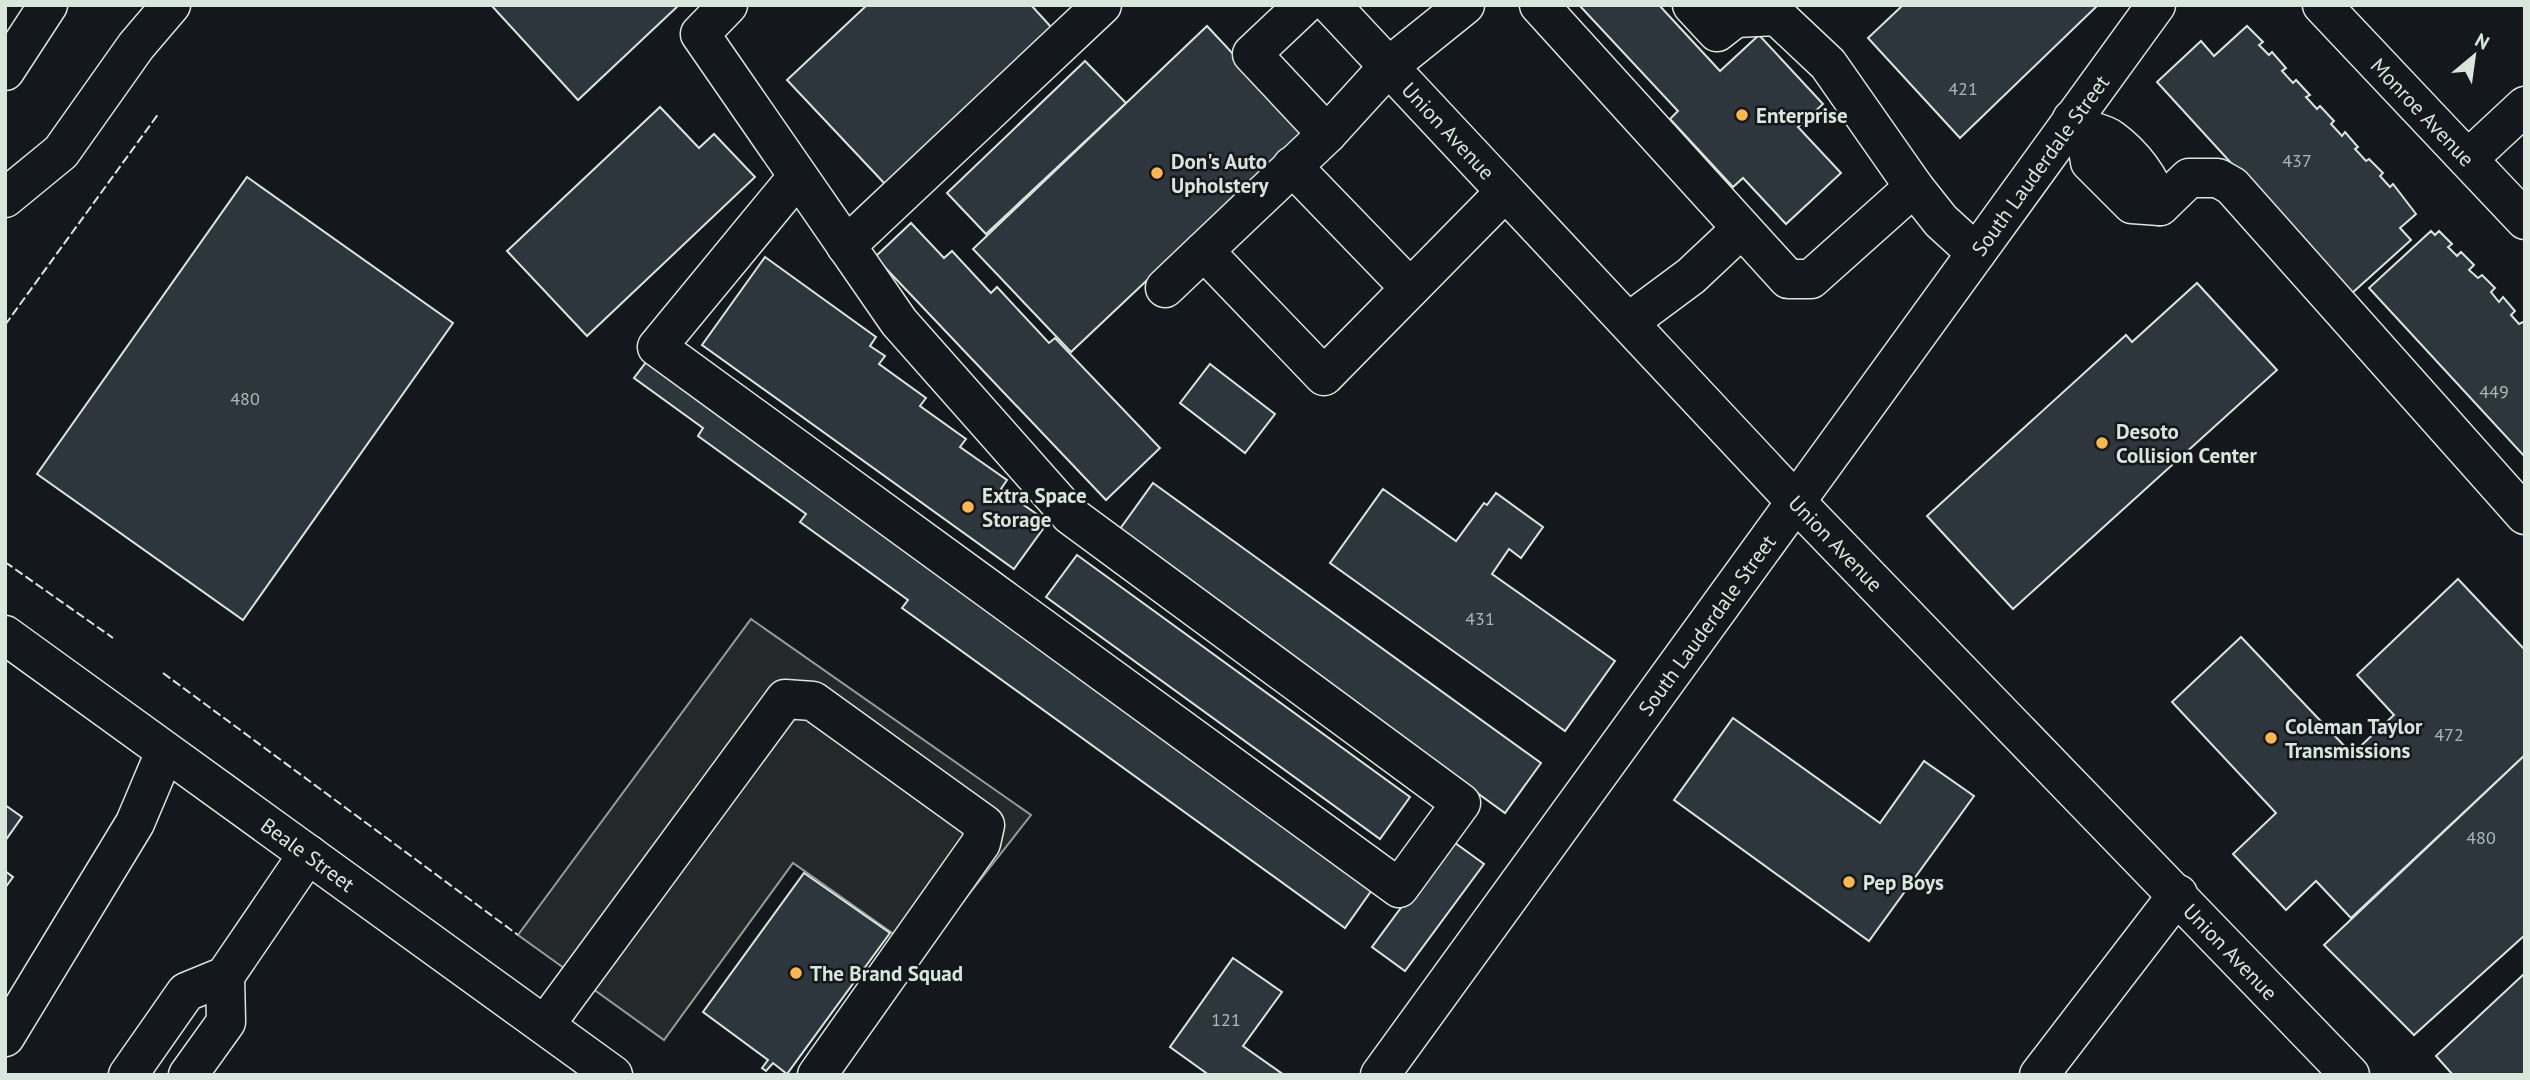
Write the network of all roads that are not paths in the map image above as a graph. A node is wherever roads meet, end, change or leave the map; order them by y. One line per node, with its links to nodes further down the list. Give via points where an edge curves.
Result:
1 (48, 5): 13 (street)
2 (171, 5): 22 (street, via 61,152)
3 (728, 5): 19 (street, via 700,34)
4 (1102, 5): 25 (street)
5 (1304, 5): 16 (street, via 1252,54)
6 (1331, 5): 12 (street, Union Avenue)
7 (1465, 5): 12 (street)
8 (1539, 5): 24 (street)
9 (1692, 5): 20 (street, via 1717,32 1735,18 1777,16 1828,64)
10 (2156, 5): 15 (street, South Lauderdale Street)
11 (2322, 5): 17 (street, Monroe Avenue)
12 (1388, 67): 16 (street); 21 (street, Union Avenue)
13 (5, 71)
14 (2525, 106): 17 (street)
15 (2078, 125): 27 (street, South Lauderdale Street); 32 (street, via 2090,162 2132,204 2160,206 2189,178 2218,178 2232,186)
16 (1327, 134): 18 (street)
17 (2468, 159): 23 (street, Monroe Avenue)
18 (1292, 166): 26 (street); 29 (street)
19 (798, 176): 25 (street); 25 (street, via 657,347 1399,888 1461,803 1070,515 899,322)
20 (1914, 187): 24 (street, via 1811,279 1788,279); 27 (street, via 1941,221)
21 (1504, 193): 29 (street); 30 (street, Union Avenue)
22 (5, 198)
23 (2525, 220)
24 (1741, 229): 30 (street, via 1691,276)
25 (846, 246)
26 (1204, 251): 28 (street); 29 (street, via 1324,376)
27 (1976, 253): 31 (street, South Lauderdale Street)
28 (1165, 288)
29 (1410, 288)
30 (1629, 322): 31 (street, Union Avenue)
31 (1796, 502): 36 (street, Union Avenue); 44 (street, South Lauderdale Street)
32 (2525, 515)
33 (5, 635): 34 (street, Beale Street)
34 (165, 752): 35 (street, Beale Street); 39 (street, via 135,823)
35 (308, 854): 37 (street); 38 (street, Beale Street)
36 (2178, 894): 45 (street); 46 (street, Union Avenue)
37 (225, 976): 40 (street, via 186,992); 41 (street, via 226,1022)
38 (545, 1025): 42 (street, Beale Street); 43 (street, via 785,699 813,701 985,825 981,843)
39 (5, 1037)
40 (138, 1060): 41 (street)
41 (188, 1075)
42 (613, 1075)
43 (817, 1075)
44 (1380, 1075)
45 (2039, 1075)
46 (2350, 1075)

